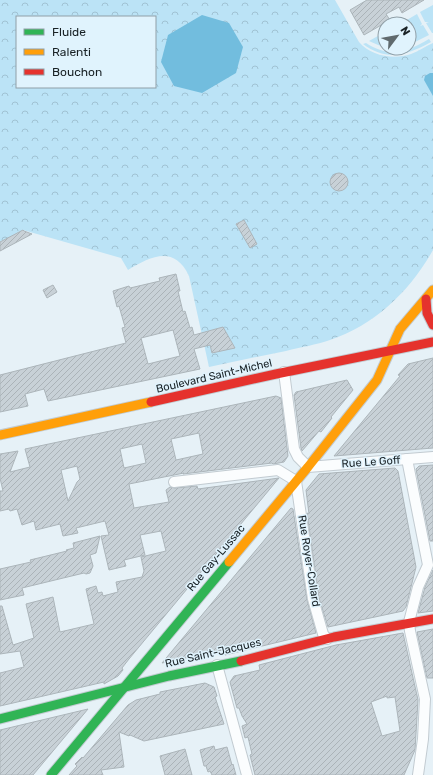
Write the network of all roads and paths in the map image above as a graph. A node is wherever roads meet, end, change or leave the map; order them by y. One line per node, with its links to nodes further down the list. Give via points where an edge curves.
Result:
1 (433, 290): 2 (street, Rue Gay-Lussac)
2 (426, 300): 3 (street, via 426,310); 5 (street, Rue Gay-Lussac, via 400,329)
3 (433, 325)
4 (433, 342): 5 (street, Boulevard Saint-Michel)
5 (390, 351): 6 (street, Boulevard Saint-Michel); 10 (street, Rue Gay-Lussac, via 377,380)
6 (284, 372): 7 (street, Boulevard Saint-Michel); 10 (street, via 294,450)
7 (0, 435)
8 (433, 457): 9 (street, Rue Le Goff)
9 (407, 459): 10 (street, Rue Le Goff); 13 (street)
10 (308, 467): 11 (street, Rue Gay-Lussac)
11 (296, 481): 12 (street, via 278,470); 16 (street, Rue Royer-Collard, via 313,599 323,634); 18 (street, Rue Gay-Lussac)
12 (174, 482)
13 (430, 560): 15 (street, via 418,588)
14 (433, 619): 15 (street, Rue Saint-Jacques)
15 (409, 622): 16 (street, Rue Saint-Jacques); 22 (street, via 425,699)
16 (327, 639): 17 (street, Rue Saint-Jacques)
17 (217, 665): 18 (street, Rue Saint-Jacques); 21 (street)
18 (123, 689): 19 (street, Rue Saint-Jacques); 20 (street, Rue Gay-Lussac)
19 (0, 719)
20 (51, 775)
21 (247, 775)
22 (418, 775)

